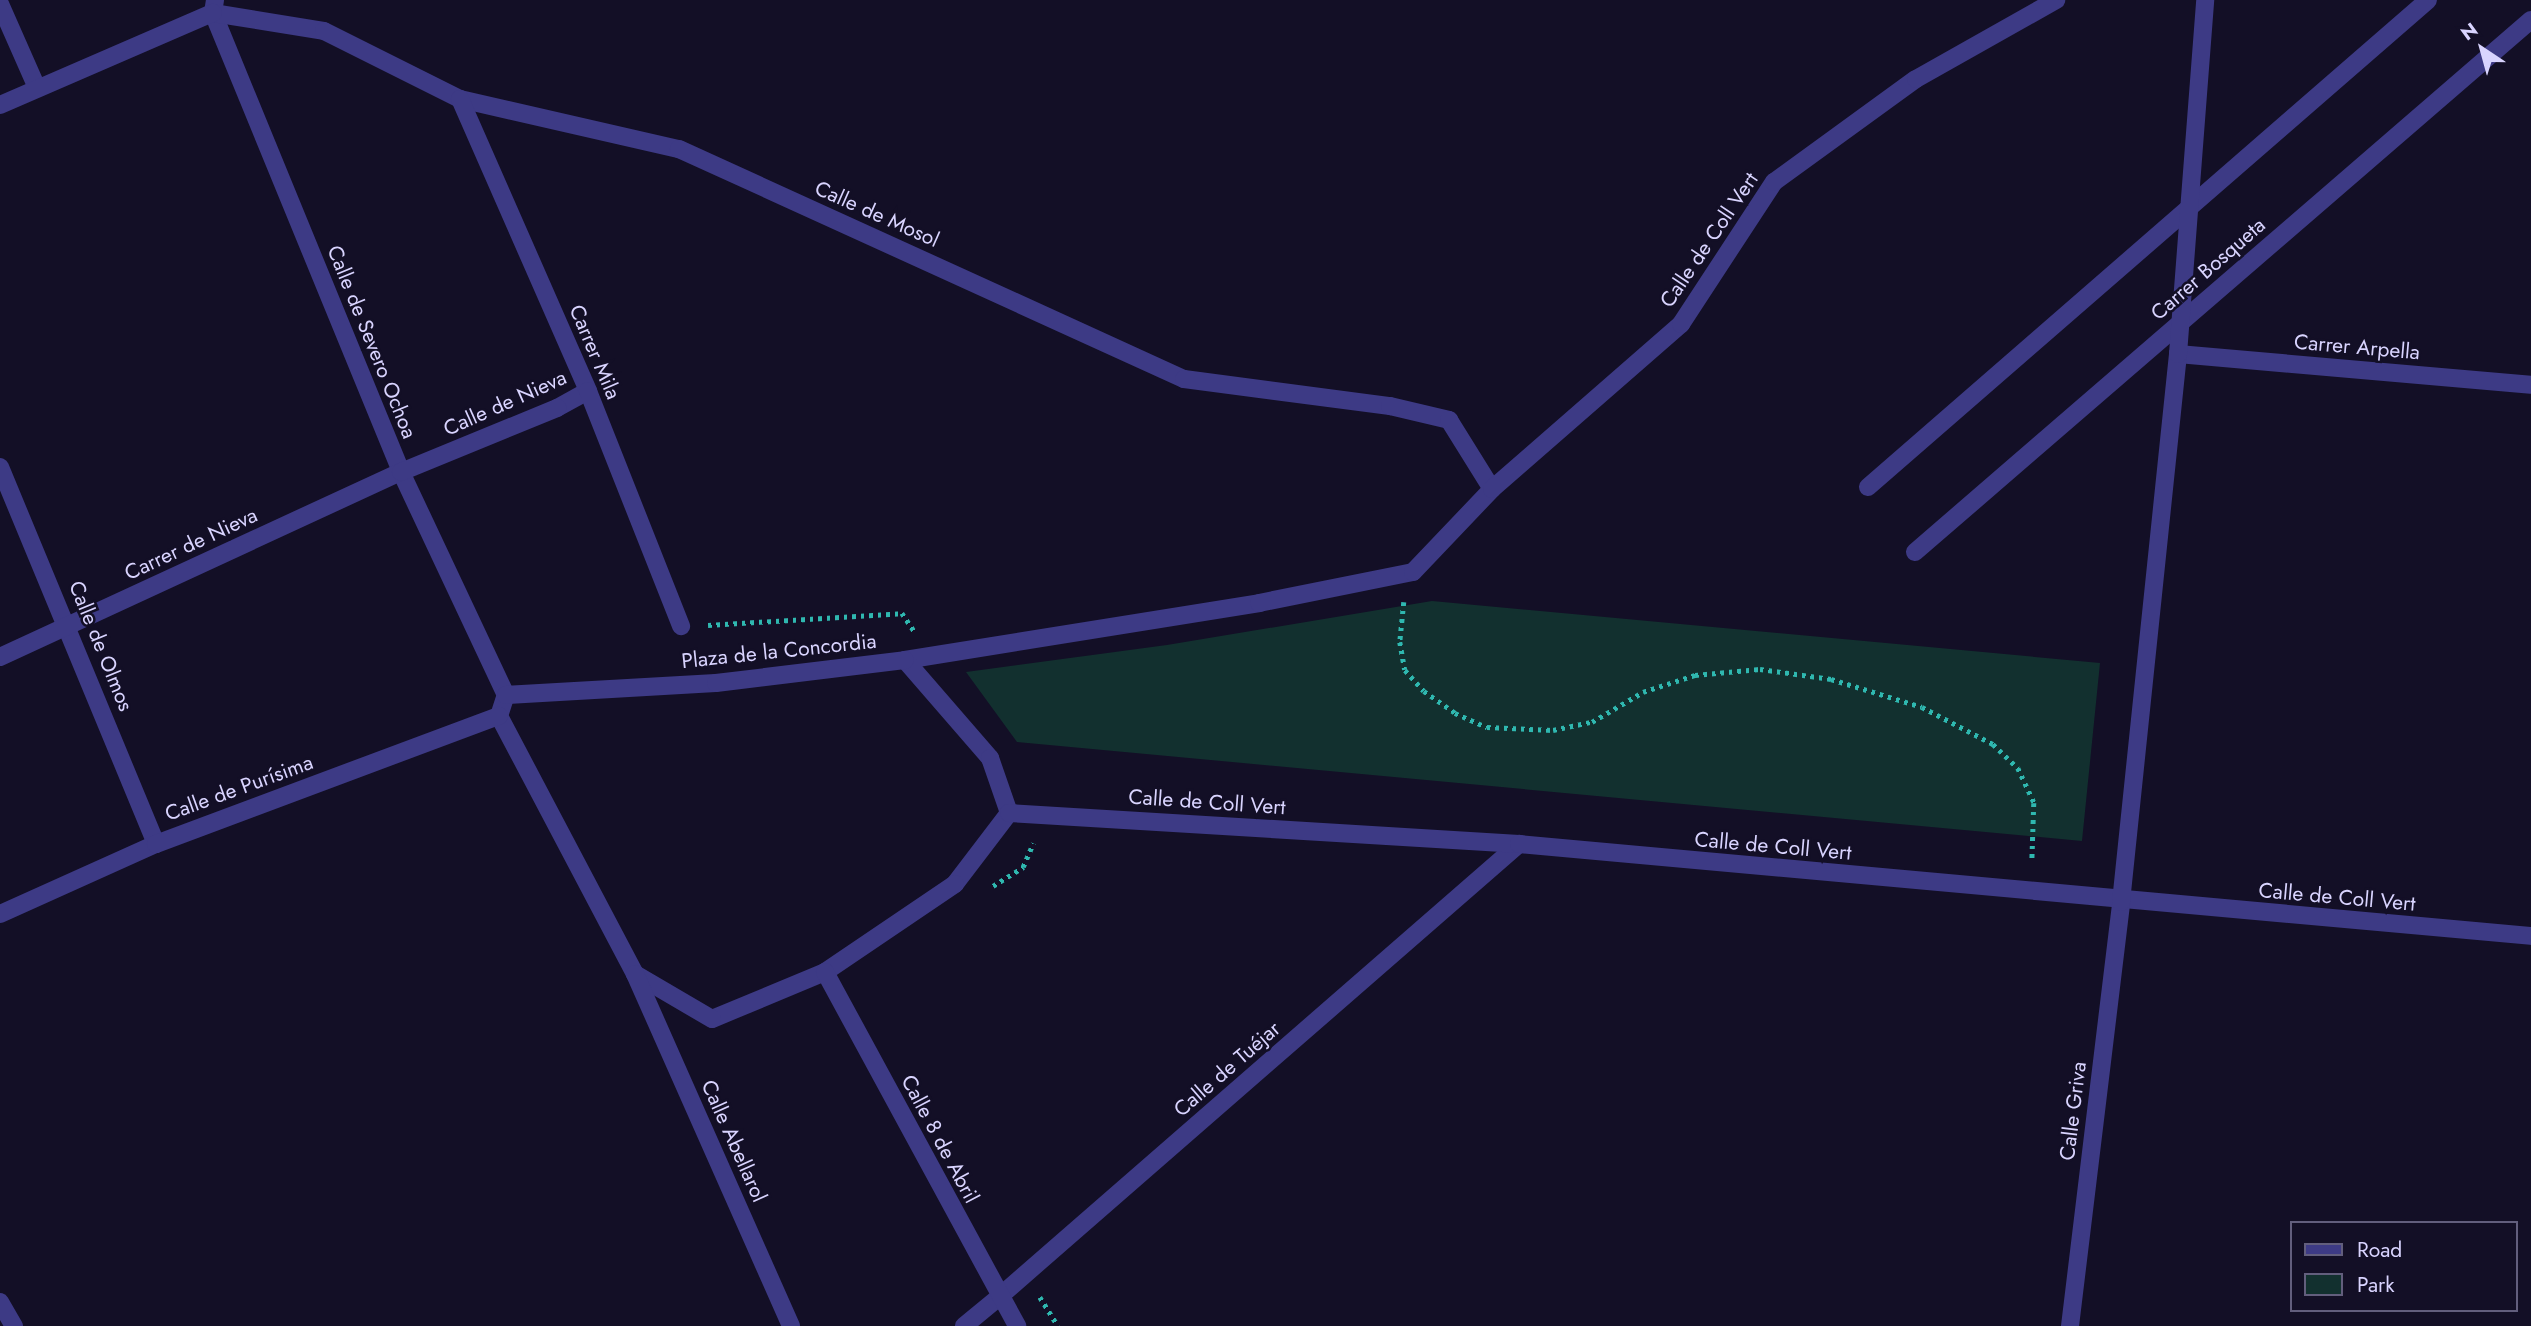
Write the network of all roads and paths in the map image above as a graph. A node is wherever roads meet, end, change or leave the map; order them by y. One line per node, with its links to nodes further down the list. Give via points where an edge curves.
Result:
1 (2056, 0): 18 (street, Calle de Coll Vert, via 1916,79 1774,182 1681,324)
2 (2205, 0): 10 (street, Calle Griva)
3 (2428, 0): 10 (street)
4 (0, 4): 7 (street)
5 (214, 7): 7 (street); 8 (street, Calle de Mosol, via 324,31); 16 (street, Calle de Severo Ochoa)
6 (2531, 20): 11 (street, Carrer Bosqueta)
7 (37, 88): 9 (street)
8 (460, 99): 14 (street, Carrer Mila); 18 (street, Calle de Mosol, via 679,149 1184,379 1390,406 1449,421)
9 (0, 105)
10 (2189, 207): 11 (street, Calle Griva); 17 (street)
11 (2180, 323): 12 (street, Calle Griva); 19 (street, Carrer Bosqueta)
12 (2178, 354): 13 (street, Carrer Arpella); 31 (street, Calle Griva)
13 (2531, 385)
14 (588, 391): 16 (street, Calle de Nieva); 22 (street, Carrer Mila)
15 (0, 467): 21 (street, Calle de Olmos)
16 (401, 472): 21 (street, Carrer de Nieva); 25 (street, Calle de Severo Ochoa)
17 (1868, 487)
18 (1492, 489): 20 (street, Calle de Coll Vert, via 1413,572)
19 (1915, 552)
20 (1407, 573): 24 (street, Calle de Coll Vert, via 1259,603); 30 (path, via 1400,642 1405,670 1424,691 1455,713 1487,727 1553,730 1592,722 1643,692 1695,675 1760,669 1880,691 1961,724 1993,744 2018,768 2034,803)
21 (69, 626): 23 (street, Carrer de Nieva); 28 (street, Calle de Olmos)
22 (681, 626)
23 (0, 657)
24 (905, 660): 25 (street, Plaza de la Concordia, via 716,683); 27 (street, Plaza de la Concordia, via 990,758)
25 (506, 695): 26 (street)
26 (499, 716): 28 (street, Calle de Purísima); 35 (street)
27 (1009, 813): 29 (street, Calle de Coll Vert); 34 (street, via 955,884)
28 (156, 844): 32 (street, Calle de Purísima)
29 (1519, 844): 30 (street, Calle de Coll Vert); 36 (street, Calle de Tuéjar)
30 (2031, 893): 31 (street, Calle de Coll Vert)
31 (2122, 902): 33 (street, Calle de Coll Vert); 42 (street, Calle Griva)
32 (0, 914)
33 (2531, 936)
34 (825, 972): 35 (street, via 712,1019); 36 (street, Calle 8 de Abril)
35 (635, 974): 39 (street, Calle Abellarol)
36 (999, 1297): 40 (street, Calle de Tuéjar); 41 (street, Calle 8 de Abril)
37 (1, 1305): 38 (street)
38 (15, 1326)
39 (791, 1326)
40 (964, 1326)
41 (1017, 1326)
42 (2070, 1326)

